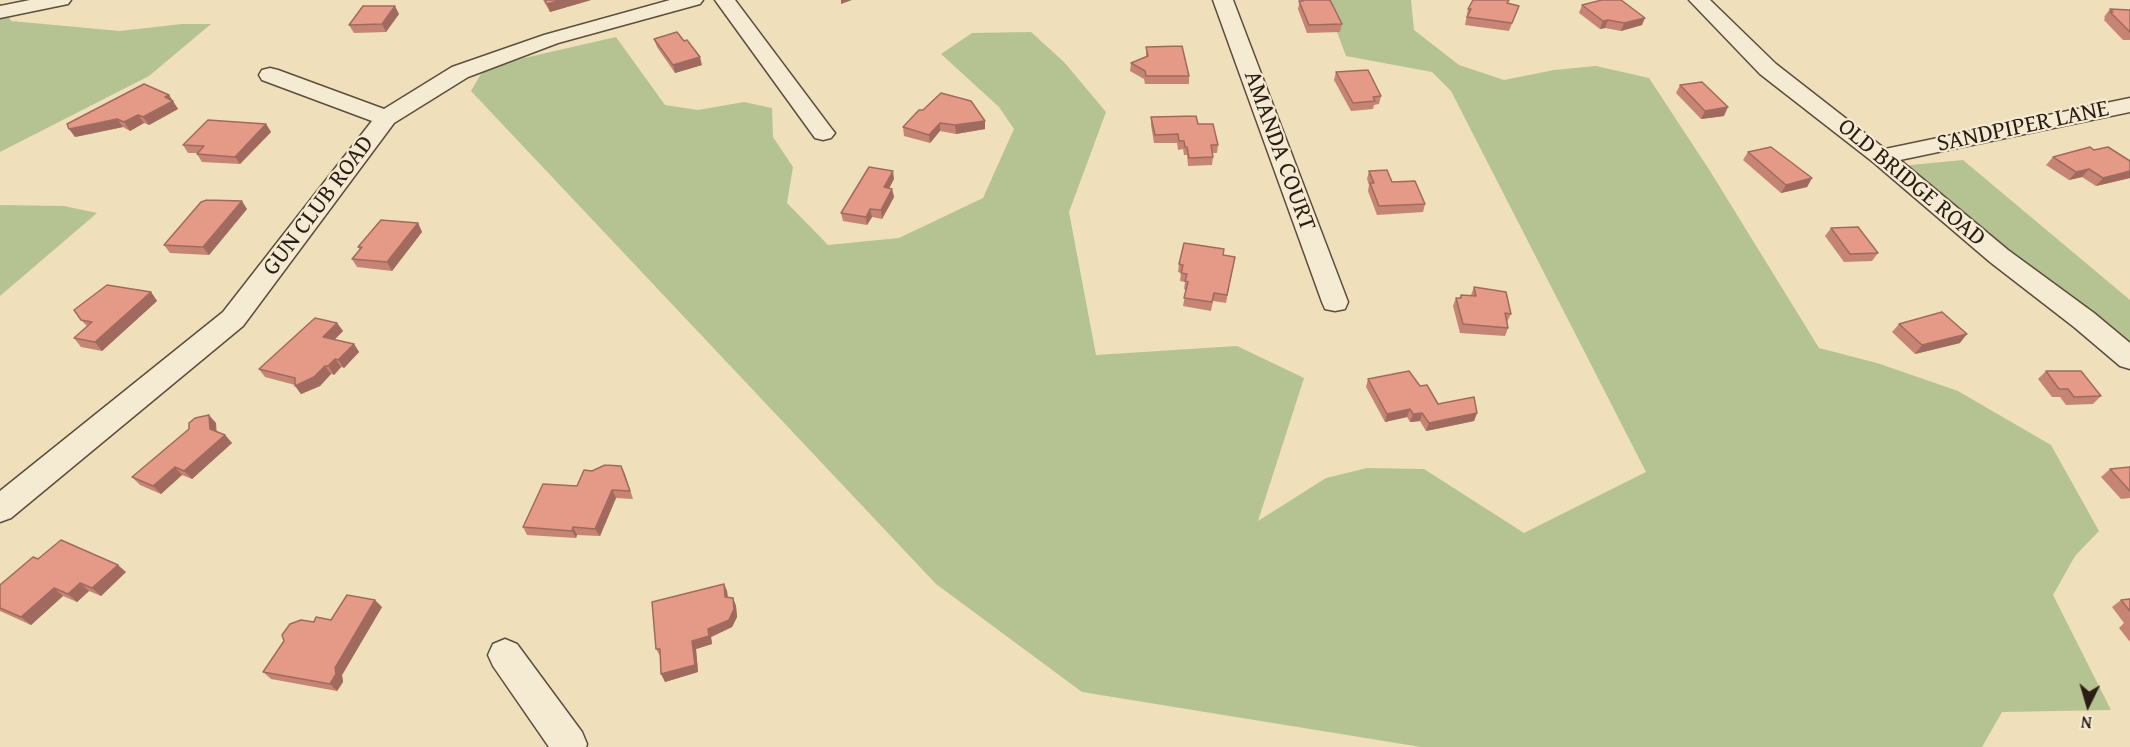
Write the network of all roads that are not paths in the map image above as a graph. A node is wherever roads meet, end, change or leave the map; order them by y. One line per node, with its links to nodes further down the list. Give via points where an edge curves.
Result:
1 (61, 0): 6 (street)
2 (693, 0): 9 (street, GUN CLUB ROAD, via 551,39 460,72)
3 (725, 0): 10 (street)
4 (1223, 0): 12 (street, AMANDA COURT)
5 (1699, 0): 11 (street, OLD BRIDGE ROAD, via 1768,69)
6 (0, 12)
7 (270, 75): 9 (street)
8 (2130, 105): 11 (street, SANDPIPER LANE)
9 (386, 118): 14 (street, GUN CLUB ROAD, via 233,319)
10 (823, 133)
11 (1881, 157): 13 (street, OLD BRIDGE ROAD)
12 (1335, 302)
13 (2130, 358)
14 (0, 509)
15 (505, 656): 16 (street, via 569,744)
16 (567, 747)

